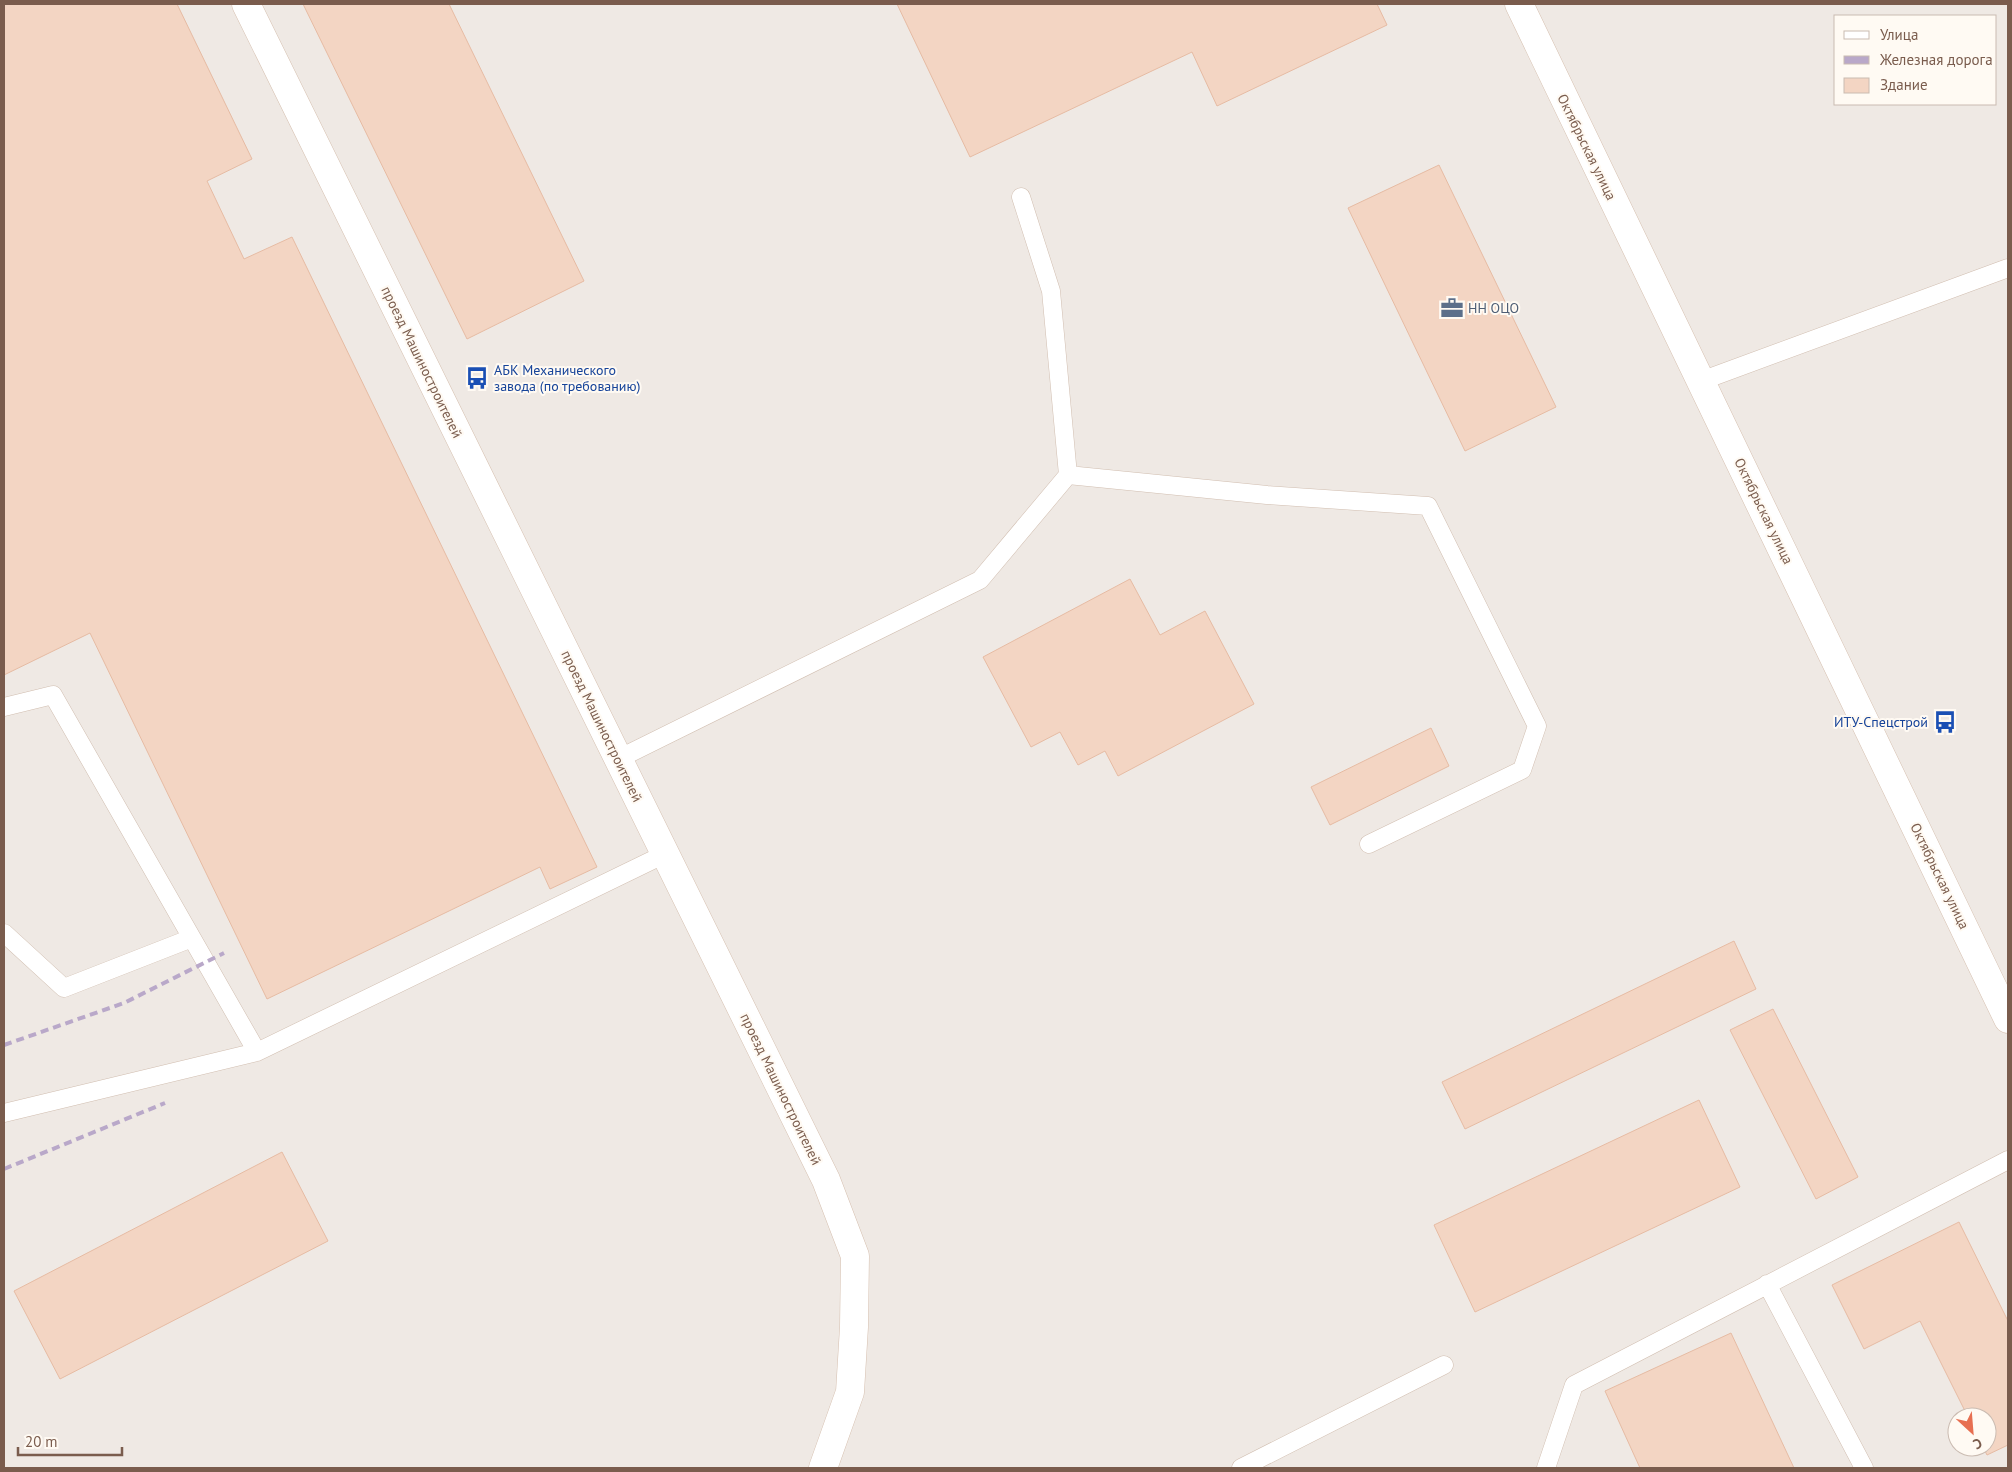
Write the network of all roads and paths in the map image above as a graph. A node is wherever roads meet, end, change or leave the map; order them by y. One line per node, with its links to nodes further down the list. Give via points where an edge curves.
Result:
1 (246, 4): 8 (street, проезд Машиностроителей)
2 (1518, 4): 5 (street, Октябрьская улица)
3 (1021, 197): 6 (lane, via 1051,292)
4 (2008, 268): 5 (lane)
5 (1701, 381): 13 (street, Октябрьская улица)
6 (1068, 475): 8 (lane, via 980,580); 9 (lane, via 1267,495 1428,506 1537,726 1522,770)
7 (4, 707): 12 (lane, via 53,695)
8 (618, 759): 10 (street, проезд Машиностроителей)
9 (1369, 844)
10 (665, 854): 14 (lane); 19 (street, проезд Машиностроителей, via 826,1180 855,1256 850,1392)
11 (4, 933): 12 (lane, via 64,988)
12 (192, 938): 14 (lane)
13 (2008, 1018)
14 (257, 1052): 15 (lane)
15 (4, 1112)
16 (2008, 1160): 17 (lane)
17 (1767, 1284): 21 (lane, via 1574,1385); 22 (lane)
18 (1444, 1365): 20 (lane)
19 (823, 1468)
20 (1241, 1468)
21 (1546, 1468)
22 (1864, 1468)

